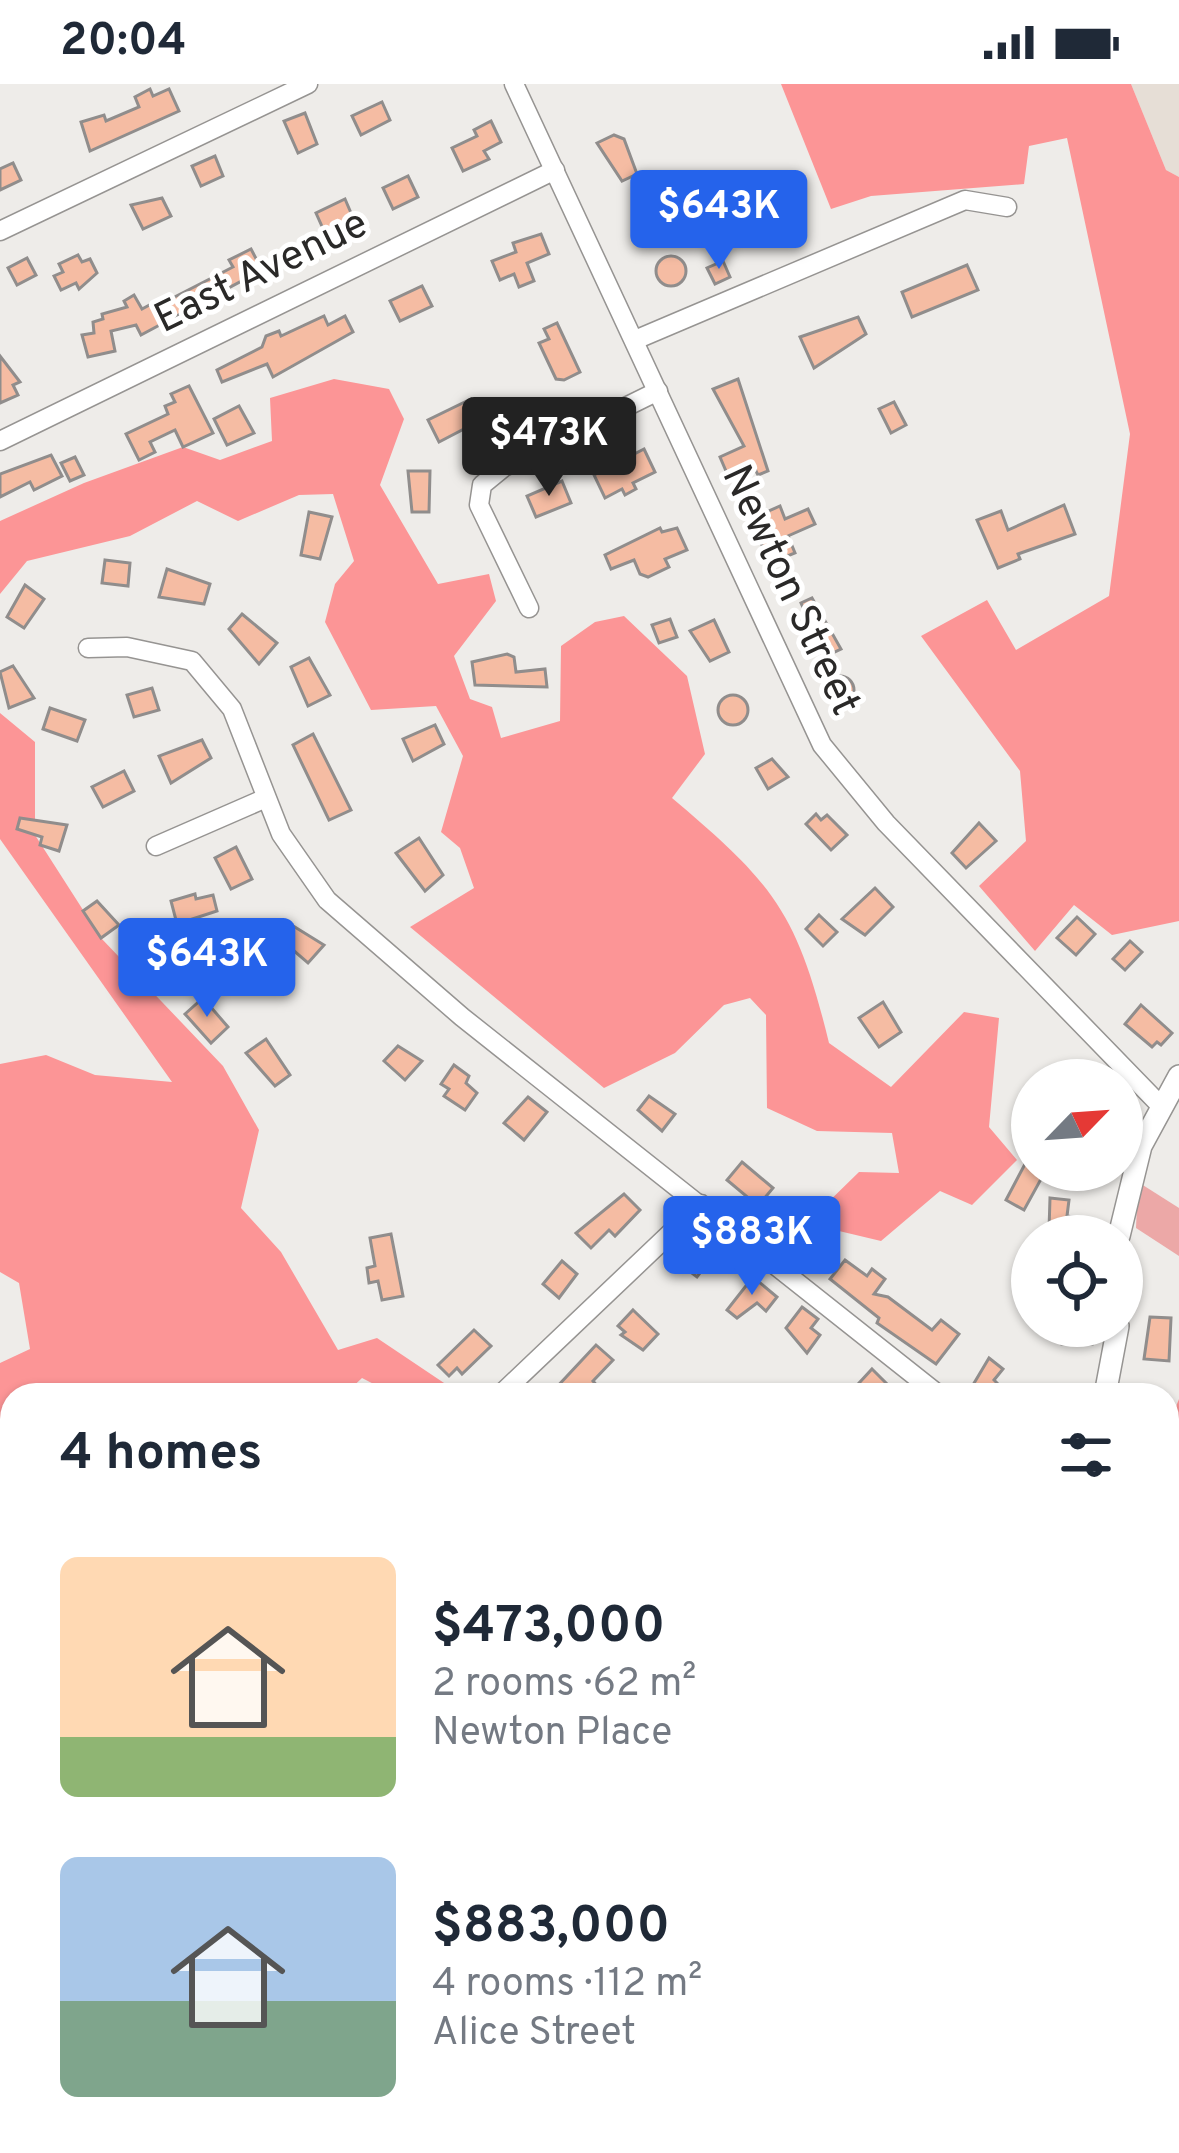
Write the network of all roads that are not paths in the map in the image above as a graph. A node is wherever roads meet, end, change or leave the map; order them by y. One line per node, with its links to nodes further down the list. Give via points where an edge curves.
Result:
1 (308, 84): 5 (street)
2 (514, 84): 3 (street, Newton Street)
3 (555, 170): 6 (street, Newton Street); 8 (street, East Avenue)
4 (1007, 207): 6 (street, via 965,200)
5 (0, 231)
6 (635, 340): 7 (street, Newton Street)
7 (658, 391): 9 (street, via 482,485 479,505); 14 (street, Newton Street, via 822,745 886,823)
8 (0, 441)
9 (529, 608)
10 (88, 648): 11 (street, via 169,652 192,661 232,709)
11 (266, 798): 12 (street); 15 (street, via 327,900)
12 (156, 846)
13 (1179, 1076): 14 (street)
14 (1160, 1105): 16 (street)
15 (701, 1204): 18 (street); 19 (street)
16 (1123, 1215)
17 (1114, 1347): 20 (street)
18 (513, 1383)
19 (924, 1383)
20 (1107, 1383)

